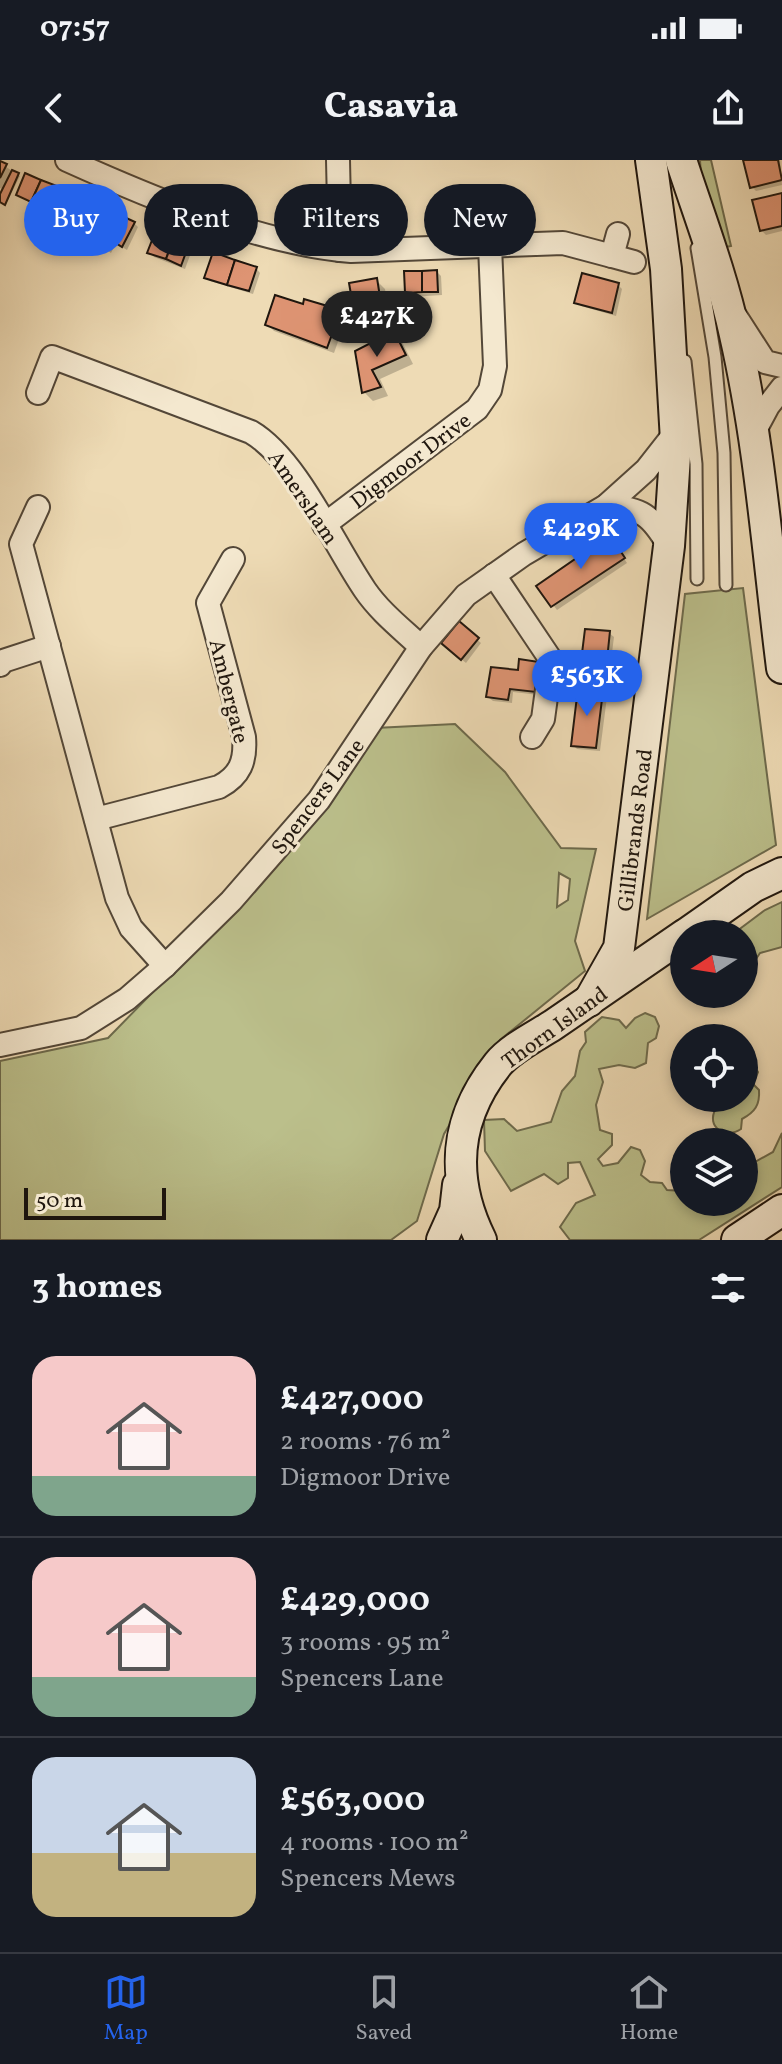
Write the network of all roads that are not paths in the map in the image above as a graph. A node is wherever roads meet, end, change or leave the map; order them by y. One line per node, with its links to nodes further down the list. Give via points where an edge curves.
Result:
1 (67, 160): 7 (street, via 139,192)
2 (338, 160): 5 (street)
3 (651, 160): 12 (street, Gillibrands Road)
4 (683, 164): 13 (street); 26 (lane, via 715,357 724,453)
5 (339, 184)
6 (618, 234): 10 (street)
7 (274, 236)
8 (536, 244): 10 (street, via 563,243)
9 (490, 256): 21 (street, Digmoor Drive, via 495,366 490,390 477,409)
10 (612, 256): 11 (street)
11 (634, 262)
12 (666, 269): 17 (street, Gillibrands Road); 25 (lane, Gillibrands Road, via 678,317 696,464)
13 (728, 302): 14 (street, via 765,362); 18 (street)
14 (782, 366)
15 (782, 388): 18 (street)
16 (38, 393): 21 (street, Amersham, via 52,357 251,432 285,462)
17 (675, 433): 19 (street, Spencers Lane, via 646,470); 22 (street, Gillibrands Road)
18 (753, 434): 30 (street)
19 (606, 506): 22 (street, via 645,514); 24 (street, Spencers Lane)
20 (38, 507): 27 (street, via 21,544)
21 (324, 525): 28 (street, Amersham, via 367,593)
22 (669, 546): 37 (street, Gillibrands Road, via 619,948)
23 (233, 559): 32 (street, Ambergate, via 208,603 244,737 241,768 219,787)
24 (494, 575): 28 (street, Spencers Lane, via 466,595); 31 (street, via 551,660 543,719)
25 (697, 579)
26 (726, 585)
27 (49, 646): 29 (street); 32 (street)
28 (421, 647): 36 (street, Spencers Lane, via 319,800 231,901)
29 (0, 665)
30 (782, 668)
31 (532, 737)
32 (96, 819): 36 (street, via 123,913)
33 (782, 873): 34 (street, Thorn Island)
34 (705, 920)
35 (670, 944): 37 (street, Thorn Island)
36 (165, 966): 38 (street, Spencers Lane, via 81,1028)
37 (589, 1001): 39 (street, Thorn Island, via 500,1061 463,1130)
38 (0, 1045)
39 (459, 1174): 41 (street, via 455,1211); 42 (street, Thorn Island, via 466,1209)
40 (782, 1210): 43 (street)
41 (442, 1240)
42 (481, 1240)
43 (737, 1240)

